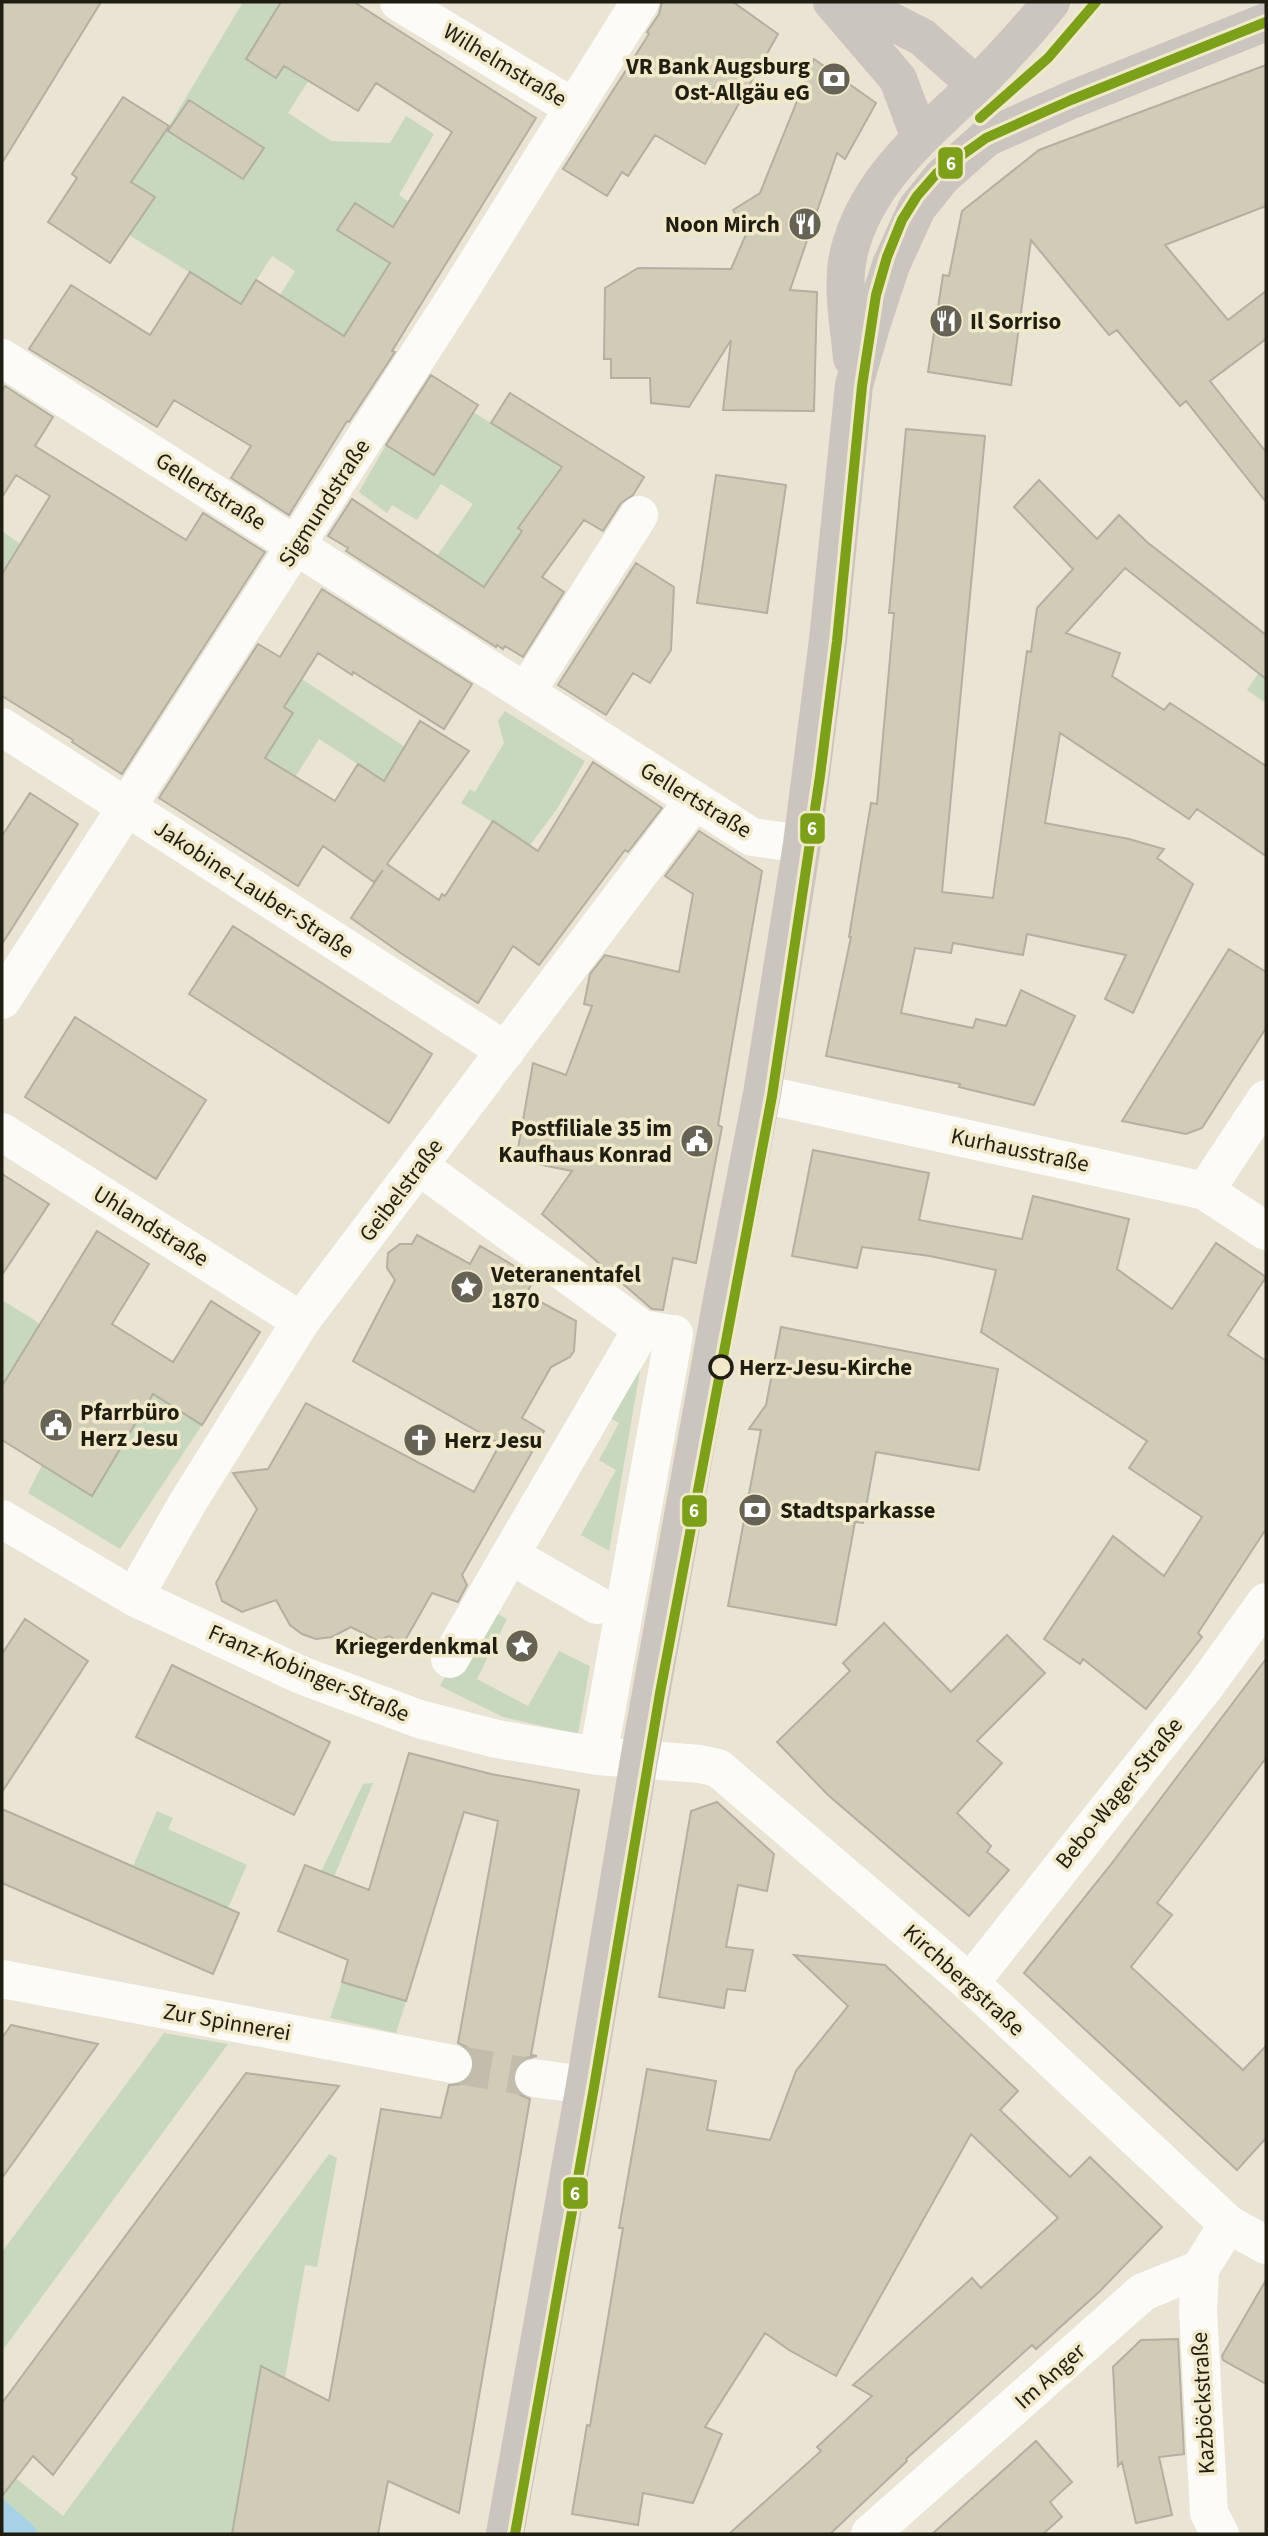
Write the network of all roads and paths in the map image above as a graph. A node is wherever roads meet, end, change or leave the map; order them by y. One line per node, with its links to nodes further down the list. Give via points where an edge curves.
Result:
1 (399, 2): 8 (street, Wilhelmstraße)
2 (640, 2): 8 (street, Sigmundstraße)
3 (832, 2): 9 (street, via 898,79)
4 (853, 2): 7 (street, via 922,37)
5 (1051, 2): 7 (street)
6 (1266, 22): 11 (street, via 986,138 930,190 909,223)
7 (976, 85): 9 (street)
8 (575, 108): 13 (street, Sigmundstraße)
9 (920, 138): 11 (street, via 873,193 849,253)
10 (2, 358): 13 (street, Gellertstraße)
11 (854, 385): 18 (street)
12 (639, 515): 14 (street)
13 (297, 546): 14 (street, Gellertstraße); 17 (street, Sigmundstraße)
14 (526, 692): 16 (street, Gellertstraße)
15 (2, 727): 17 (street, Jakobine-Lauber-Straße)
16 (694, 801): 18 (street, Gellertstraße, via 751,837); 20 (street, Geibelstraße)
17 (126, 807): 19 (street, Sigmundstraße); 20 (street, Jakobine-Lauber-Straße)
18 (802, 844): 21 (street)
19 (2, 1000)
20 (506, 1051): 24 (street, Geibelstraße)
21 (762, 1094): 25 (street, Kurhausstraße); 29 (street)
22 (1266, 1099): 25 (street)
23 (2, 1132): 27 (street, Uhlandstraße)
24 (419, 1166): 27 (street, Geibelstraße); 28 (street)
25 (1205, 1191): 26 (street, Kurhausstraße)
26 (1266, 1231)
27 (301, 1321): 32 (street, Geibelstraße)
28 (658, 1332): 29 (street); 31 (street); 34 (street, via 636,1570)
29 (716, 1342): 37 (street)
30 (2, 1519): 32 (street, Franz-Kobinger-Straße)
31 (510, 1555): 34 (street); 35 (street)
32 (134, 1597): 36 (street, Franz-Kobinger-Straße, via 301,1675 419,1719 497,1739)
33 (1266, 1602): 39 (street, Bebo-Wager-Straße, via 1206,1685)
34 (607, 1611): 36 (street)
35 (450, 1658)
36 (598, 1756): 37 (street, Franz-Kobinger-Straße)
37 (639, 1760): 39 (street, Kirchbergstraße, via 718,1768); 42 (street)
38 (2, 1979): 40 (street, Zur Spinnerei)
39 (970, 1983): 43 (street, Kirchbergstraße)
40 (453, 2064)
41 (534, 2078): 42 (street)
42 (585, 2085): 46 (street)
43 (1228, 2224): 44 (street, Kirchbergstraße); 45 (street)
44 (1266, 2245)
45 (1200, 2269): 47 (street, Im Anger, via 1143,2292); 48 (street, Kazböckstraße, via 1198,2311 1209,2513)
46 (505, 2534)
47 (870, 2534)
48 (1220, 2534)

